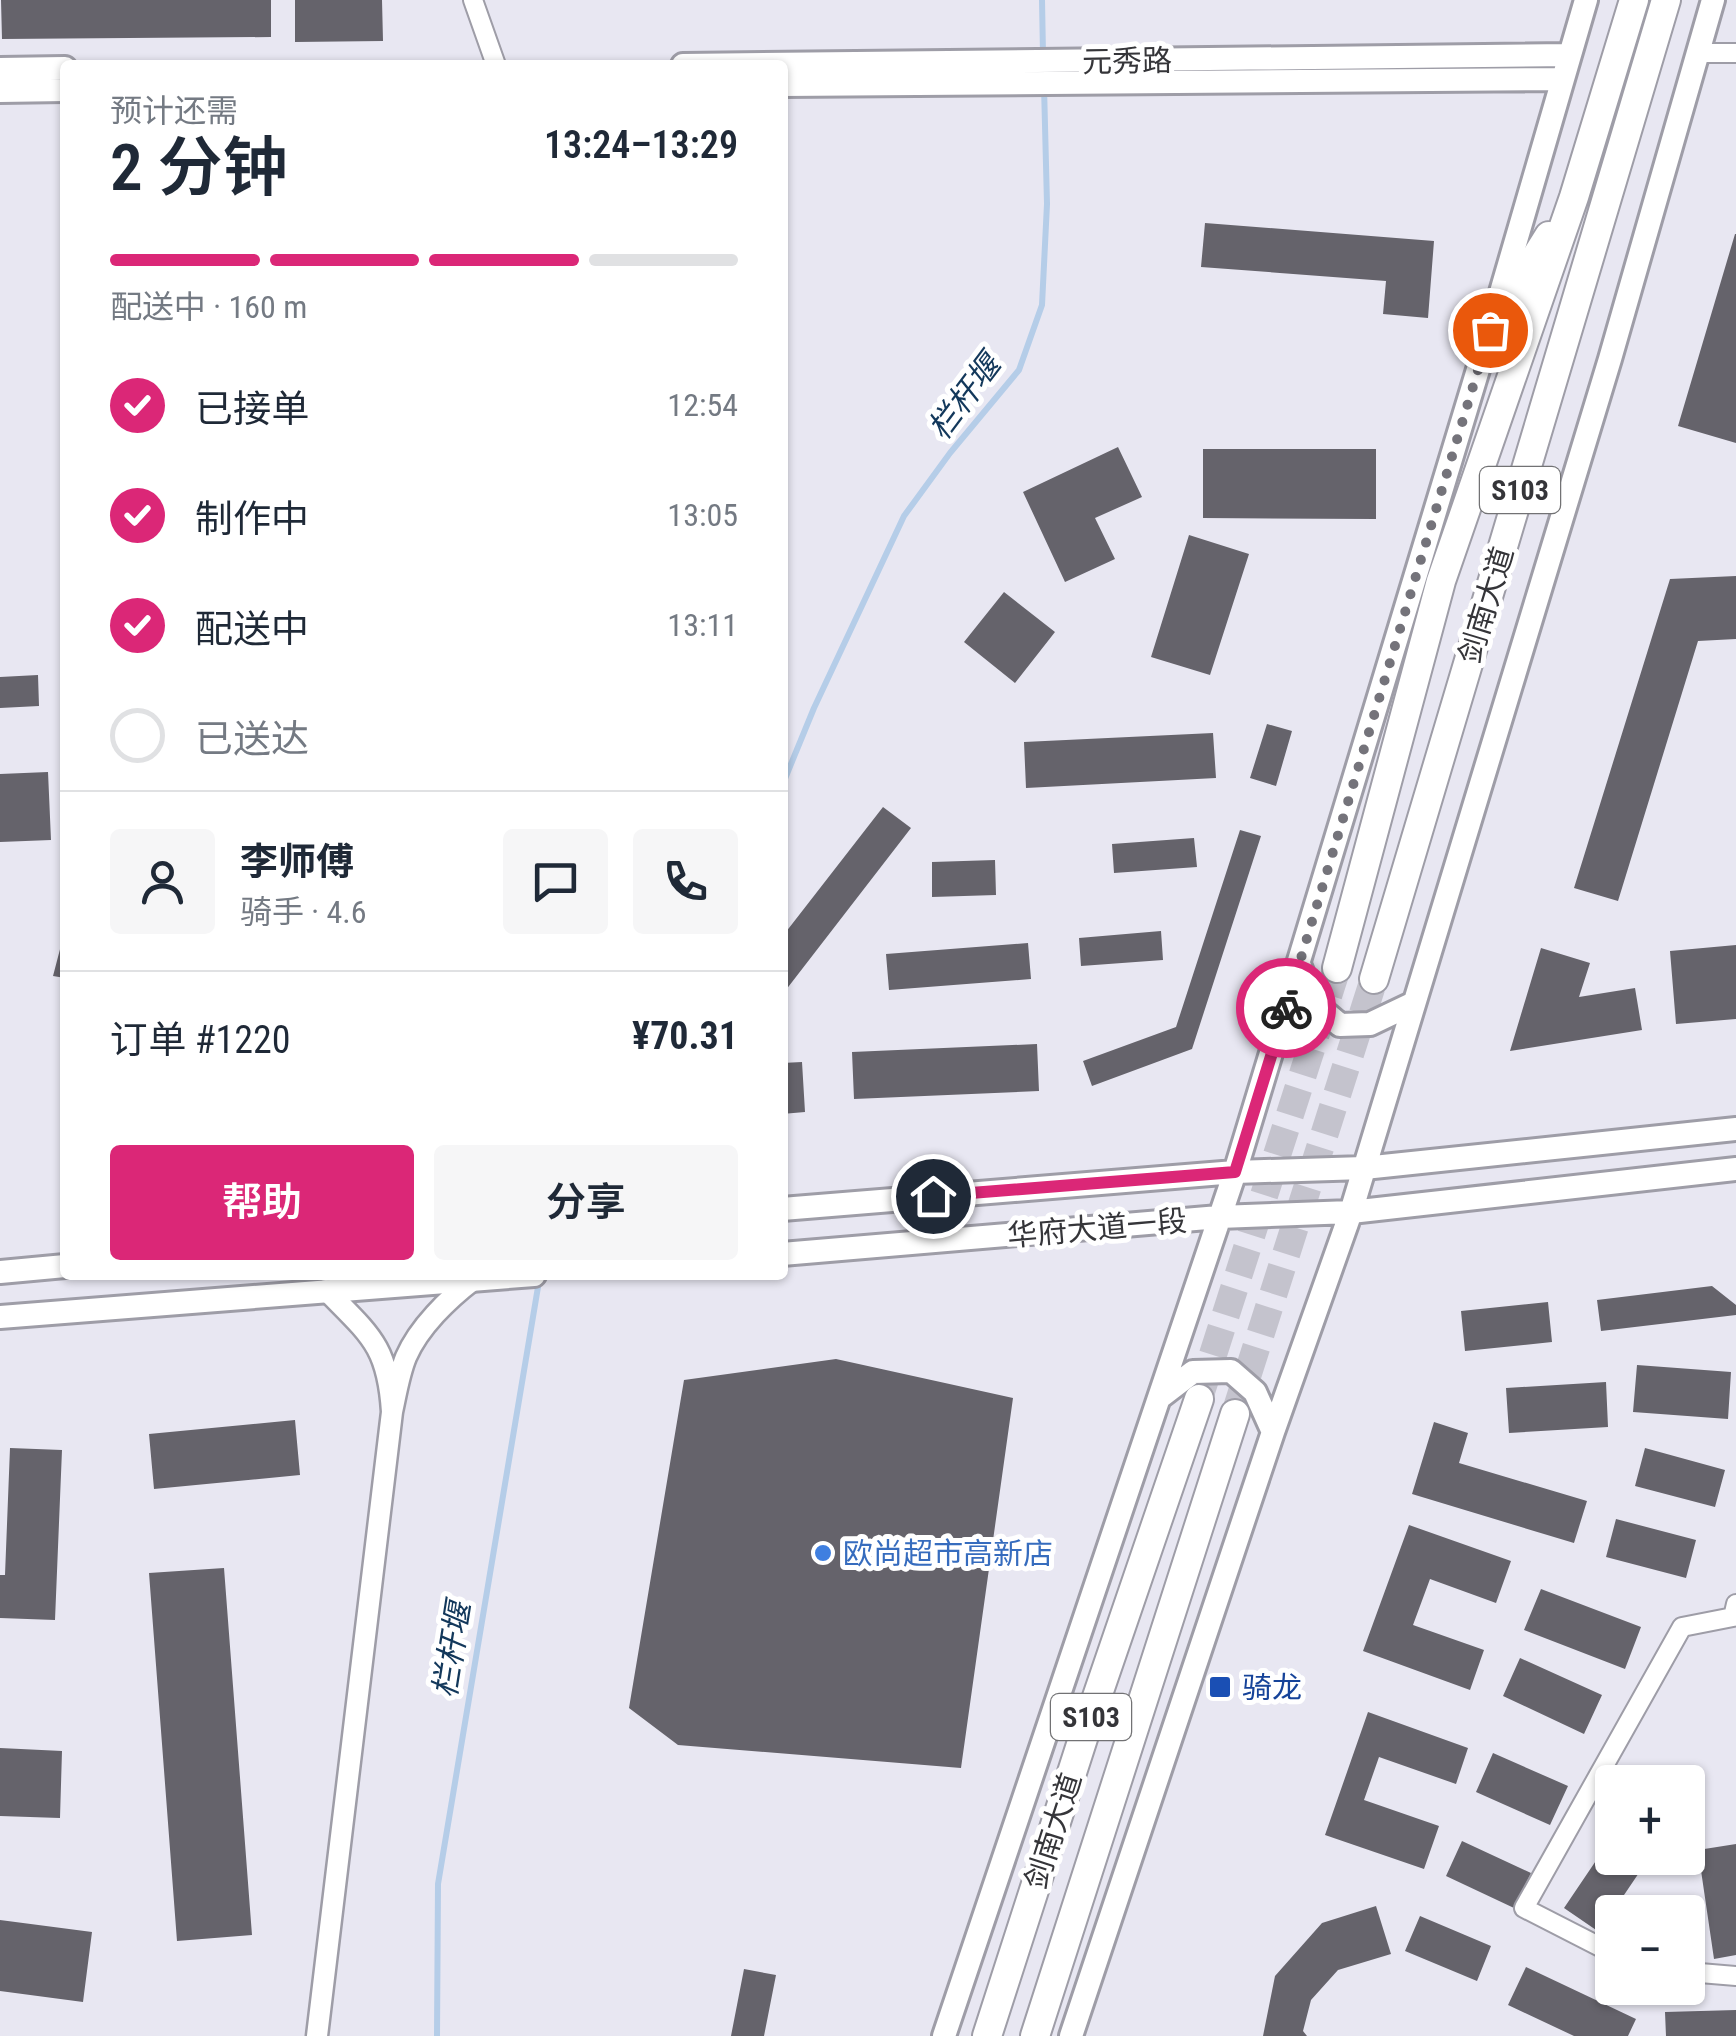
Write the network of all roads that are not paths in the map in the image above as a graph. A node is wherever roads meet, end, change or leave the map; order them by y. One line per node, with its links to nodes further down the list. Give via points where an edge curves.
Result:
1 (472, 0): 9 (street)
2 (1586, 0): 8 (main road)
3 (1634, 0): 19 (highway, 剑南大道 / S103)
4 (1666, 0): 23 (highway, 剑南大道 / S103)
5 (1713, 0): 6 (main road)
6 (1698, 53): 7 (street); 24 (main road)
7 (1736, 53)
8 (1570, 55): 13 (main road, 元秀路); 15 (main road)
9 (494, 60)
10 (60, 68): 12 (main road)
11 (788, 68): 14 (main road, 元秀路)
12 (0, 69)
13 (1069, 72): 14 (main road, 元秀路); 15 (main road, 元秀路)
14 (1017, 74): 16 (main road, 元秀路)
15 (1563, 79): 20 (main road)
16 (788, 85)
17 (60, 90): 18 (main road)
18 (0, 91)
19 (1574, 197): 20 (highway); 22 (highway, 剑南大道 / S103, via 1440,581)
20 (1490, 330): 21 (main road)
21 (1299, 964): 24 (main road, via 1314,1003 1340,1025 1370,1024); 28 (main road)
22 (1337, 968)
23 (1374, 979)
24 (1412, 1004): 26 (main road)
25 (1736, 1129): 26 (main road)
26 (1364, 1168): 28 (main road); 30 (main road)
27 (1736, 1168): 30 (main road, 华府大道一段)
28 (1235, 1172): 29 (main road); 31 (main road)
29 (788, 1209)
30 (1351, 1212): 31 (main road, 华府大道一段); 42 (main road)
31 (1219, 1218): 32 (main road, 华府大道一段); 38 (main road)
32 (788, 1254)
33 (60, 1266): 34 (main road)
34 (0, 1272)
35 (474, 1280): 36 (main road); 40 (street, via 425,1327 406,1358)
36 (326, 1290): 37 (main road); 40 (street, via 382,1354)
37 (0, 1317)
38 (1158, 1398): 42 (main road, via 1192,1372 1231,1372 1256,1392); 50 (main road)
39 (1199, 1399): 48 (highway, 剑南大道 / S103)
40 (392, 1412): 49 (street)
41 (1235, 1414): 47 (highway, 剑南大道 / S103)
42 (1273, 1432): 51 (main road)
43 (1736, 1604): 44 (street, via 1733,1618 1682,1627 1524,1908)
44 (1595, 1944)
45 (1705, 1973): 46 (street)
46 (1736, 1976)
47 (1038, 2030)
48 (987, 2035)
49 (317, 2036)
50 (944, 2036)
51 (1072, 2036)

